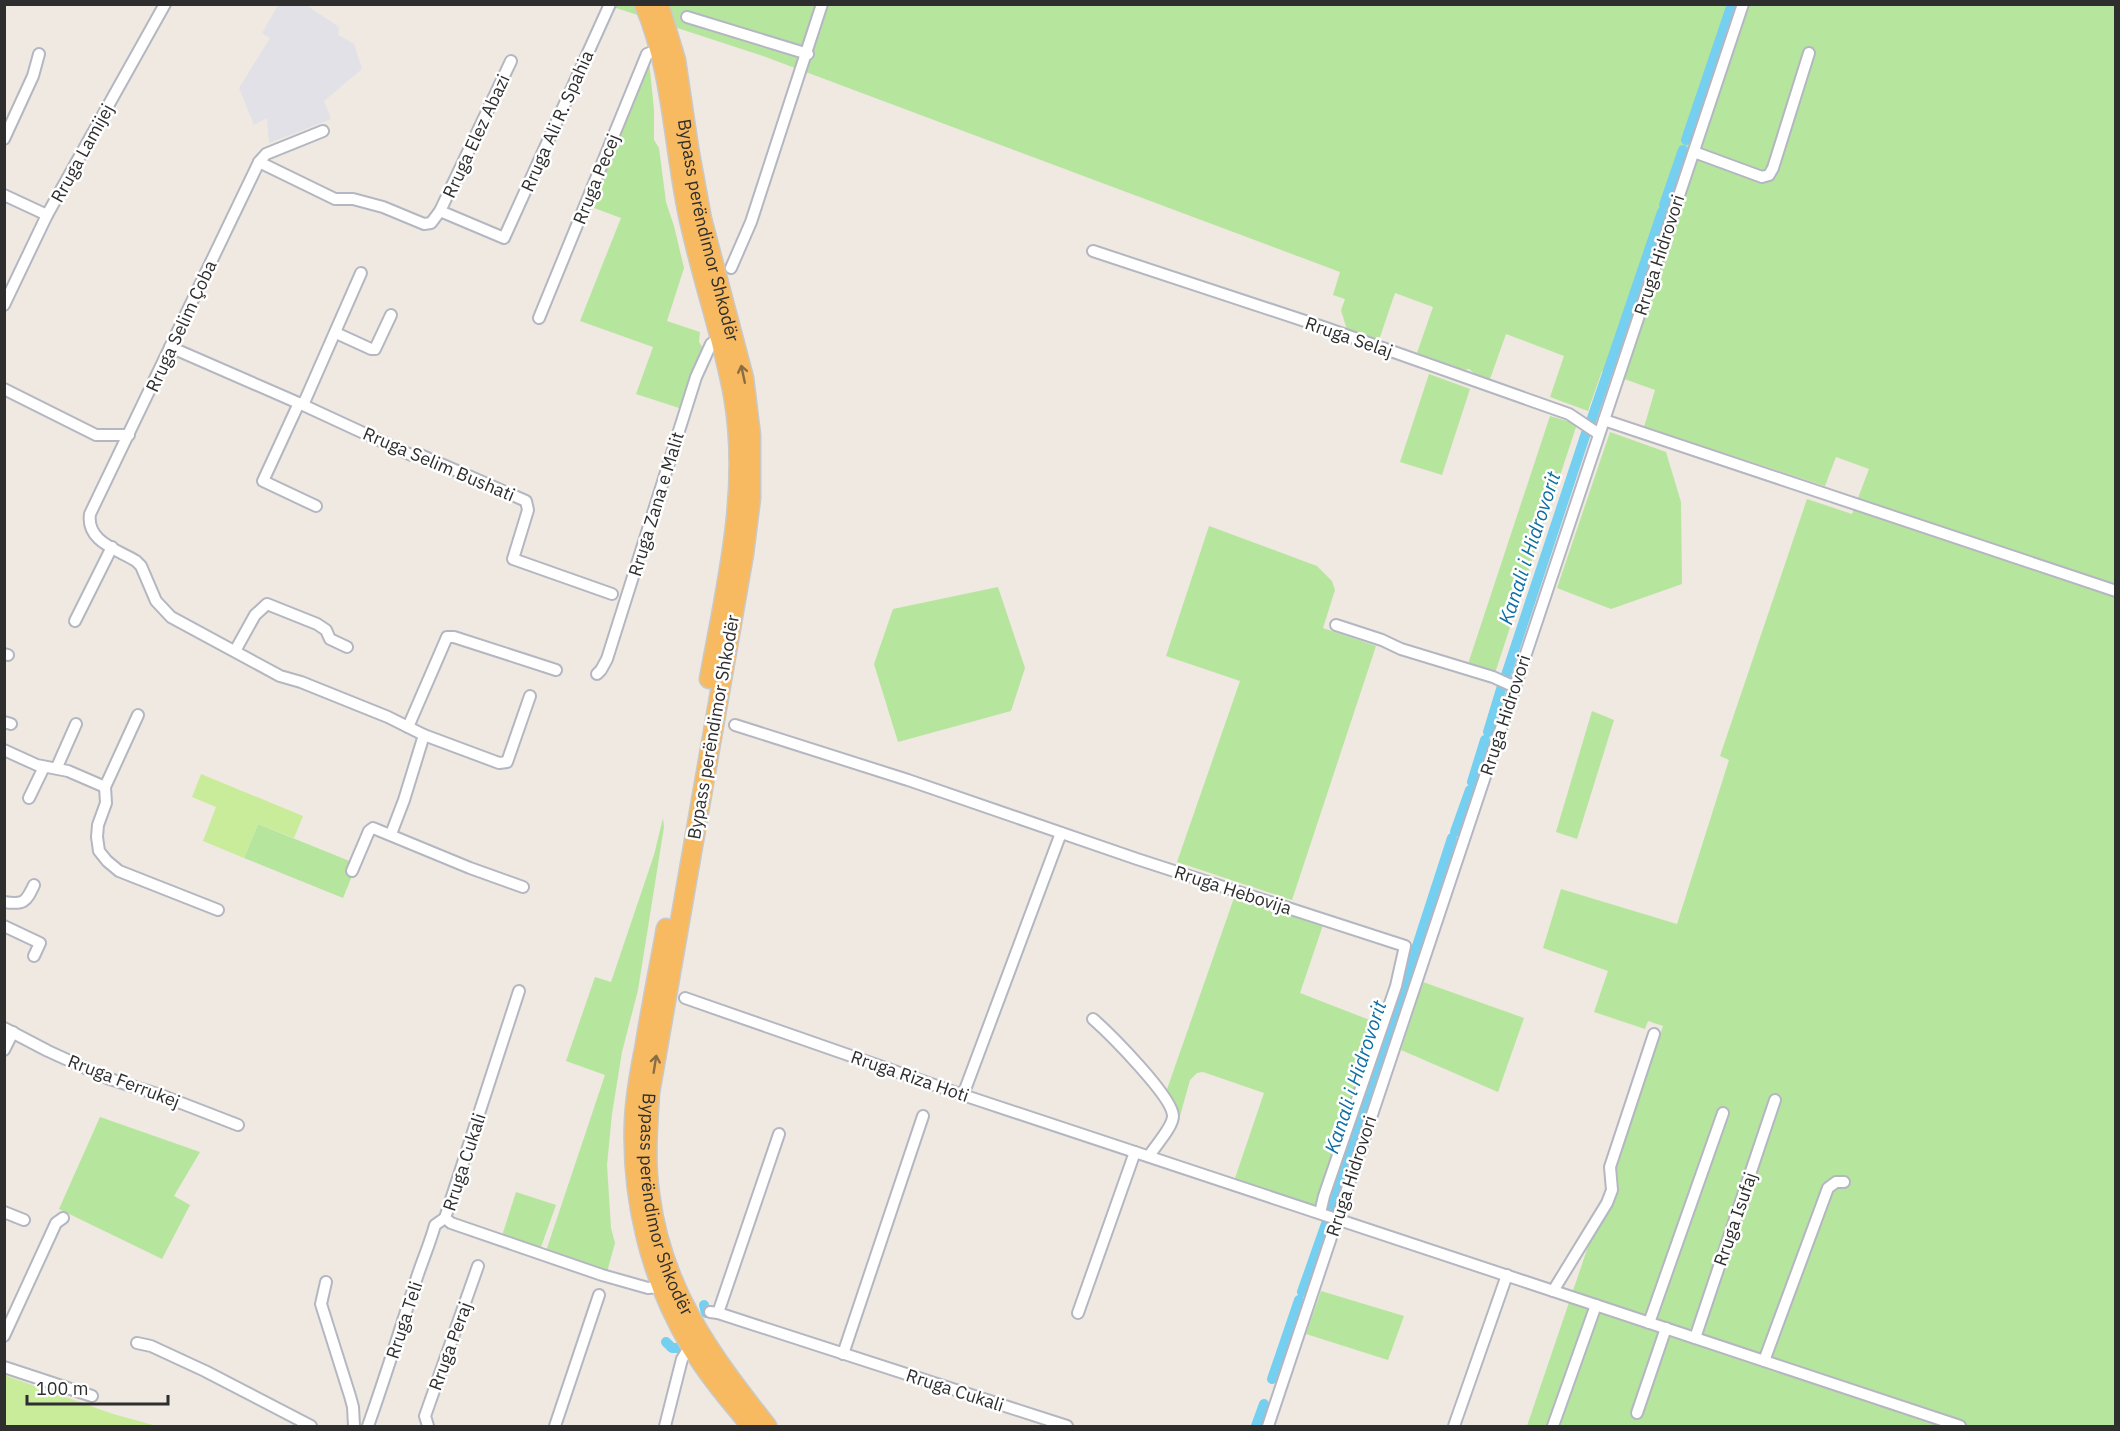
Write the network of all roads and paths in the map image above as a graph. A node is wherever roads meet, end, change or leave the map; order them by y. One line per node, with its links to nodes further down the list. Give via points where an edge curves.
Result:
1 (165, 4): 19 (street, Rruga Lamijej)
2 (610, 4): 20 (street, Rruga Ali R. Spahia)
3 (644, 4): 8 (highway, Bypass perëndimor Shkodër)
4 (659, 4): 113 (highway, Bypass perëndimor Shkodër, one-way to 4, via 723,1371 685,1307 672,1280 650,1194 650,1093 751,498 751,435 744,378 702,219 676,60)
5 (822, 4): 11 (street)
6 (1743, 4): 15 (street, Rruga Hidrovori)
7 (687, 17): 11 (street)
8 (660, 49): 26 (street, Rruga Pecej, via 647,54); 28 (highway, Bypass perëndimor Shkodër, via 688,219)
9 (1809, 53): 15 (street, via 1769,175 1762,177)
10 (39, 54): 14 (street)
11 (808, 54): 22 (street, via 751,222)
12 (511, 61): 18 (street, Rruga Elez Abazi)
13 (323, 131): 16 (street, via 266,154)
14 (4, 139)
15 (1694, 152): 32 (street, Rruga Hidrovori)
16 (259, 162): 18 (street, Rruga Elez Abazi, via 334,199 353,199 383,207 424,224 431,223); 29 (street, Rruga Selim Çoba)
17 (4, 195): 19 (street)
18 (440, 211): 20 (street, Rruga Elez Abazi)
19 (47, 215): 24 (street, Rruga Lamijej)
20 (504, 238)
21 (1093, 251): 33 (street, Rruga Selaj, via 1569,414)
22 (731, 268)
23 (362, 273): 27 (street)
24 (4, 305)
25 (391, 315): 27 (street, via 375,349)
26 (539, 318)
27 (336, 333): 31 (street)
28 (720, 337): 44 (street, Rruga Zana e Malit, via 711,344 696,377 609,650); 90 (highway, Bypass perëndimor Shkodër, via 737,432 735,529 634,1120 636,1185 646,1240)
29 (170, 347): 31 (street, Rruga Selim Bushati); 34 (street, Rruga Selim Çoba)
30 (4, 389): 34 (street, via 96,435)
31 (301, 404): 35 (street, via 263,481); 38 (street, Rruga Selim Bushati, via 411,455 418,454 526,501 528,510 513,560)
32 (1604, 420): 33 (street, Rruga Hidrovori); 37 (street)
33 (1599, 434): 45 (street, Rruga Hidrovori)
34 (129, 435): 36 (street, Rruga Selim Çoba, via 88,525 99,540)
35 (316, 506)
36 (112, 547): 39 (street); 42 (street, Rruga Selim Çoba, via 141,566 156,601 171,617)
37 (2115, 591)
38 (612, 594)
39 (75, 621)
40 (1336, 625): 45 (street)
41 (347, 647): 42 (street, via 330,639 326,630 316,624 267,604 255,615)
42 (235, 651): 50 (street, Rruga Selim Çoba, via 280,676 301,681)
43 (556, 670): 50 (street, via 447,637)
44 (597, 674)
45 (1515, 687): 85 (street, Rruga Hidrovori)
46 (530, 696): 51 (street, Rruga Selim Çoba, via 507,762 499,763)
47 (138, 715): 55 (street)
48 (76, 724): 54 (street)
49 (735, 725): 57 (street, Rruga Hebovija)
50 (408, 727): 51 (street, Rruga Selim Çoba)
51 (424, 735): 58 (street)
52 (4, 750): 53 (street)
53 (44, 767): 54 (street); 56 (street)
54 (57, 767): 55 (street)
55 (105, 787): 63 (street, via 106,803 97,837 99,851 107,861 128,875)
56 (29, 798)
57 (1061, 833): 72 (street); 82 (street, Rruga Hebovija, via 1405,946 1396,986)
58 (391, 834): 59 (street, via 373,828 369,831); 61 (street)
59 (352, 871)
60 (34, 885): 62 (street, via 26,900)
61 (524, 887)
62 (4, 902)
63 (218, 910)
64 (4, 926): 65 (street, via 40,943)
65 (34, 956)
66 (519, 992): 84 (street, Rruga Cukali)
67 (685, 998): 72 (street, Rruga Riza Hoti)
68 (1093, 1019): 79 (street, via 1140,1067 1170,1106 1172,1123)
69 (9, 1030): 71 (street, Rruga Ferrukej); 76 (street, Rruga Ferrukej, via 98,1074)
70 (1654, 1034): 91 (street, via 1610,1167 1612,1190 1607,1203)
71 (4, 1050)
72 (963, 1095): 78 (street, Rruga Riza Hoti)
73 (1775, 1100): 98 (street, Rruga Isufaj)
74 (1723, 1113): 95 (street)
75 (923, 1116): 101 (street)
76 (238, 1125)
77 (779, 1134): 101 (street, Rruga Cukali, via 714,1313)
78 (1136, 1152): 79 (street, Rruga Riza Hoti); 94 (street)
79 (1149, 1156): 82 (street, Rruga Riza Hoti)
80 (1844, 1182): 102 (street, via 1828,1188)
81 (4, 1212): 86 (street)
82 (1320, 1213): 85 (street, Rruga Riza Hoti)
83 (63, 1218): 97 (street, via 56,1223)
84 (445, 1218): 90 (street, Rruga Cukali, via 602,1275 648,1288); 108 (street, Rruga Teli, via 435,1225)
85 (1337, 1218): 88 (street); 115 (street, Rruga Hidrovori)
86 (24, 1220)
87 (478, 1266): 109 (street, Rruga Peraj, via 425,1416)
88 (1507, 1275): 91 (street); 116 (street)
89 (326, 1282): 107 (street, via 321,1304 353,1407)
90 (662, 1287): 100 (highway, Bypass perëndimor Shkodër)
91 (1553, 1291): 93 (street)
92 (599, 1294): 110 (street)
93 (1596, 1305): 95 (street); 117 (street)
94 (1078, 1313)
95 (1649, 1323): 96 (street)
96 (1666, 1329): 98 (street); 105 (street)
97 (4, 1336)
98 (1695, 1338): 102 (street)
99 (137, 1344): 106 (street, via 205,1371)
100 (690, 1346): 111 (street, via 682,1359); 112 (highway, Bypass perëndimor Shkodër)
101 (843, 1354): 114 (street, Rruga Cukali)
102 (1764, 1361): 118 (street)
103 (4, 1367): 104 (street)
104 (92, 1396)
105 (1637, 1413)
106 (311, 1426)
107 (354, 1426)
108 (368, 1426)
109 (428, 1426)
110 (555, 1426)
111 (665, 1426)
112 (751, 1426)
113 (767, 1426)
114 (1067, 1426)
115 (1268, 1426)
116 (1454, 1426)
117 (1553, 1426)
118 (1960, 1426)

